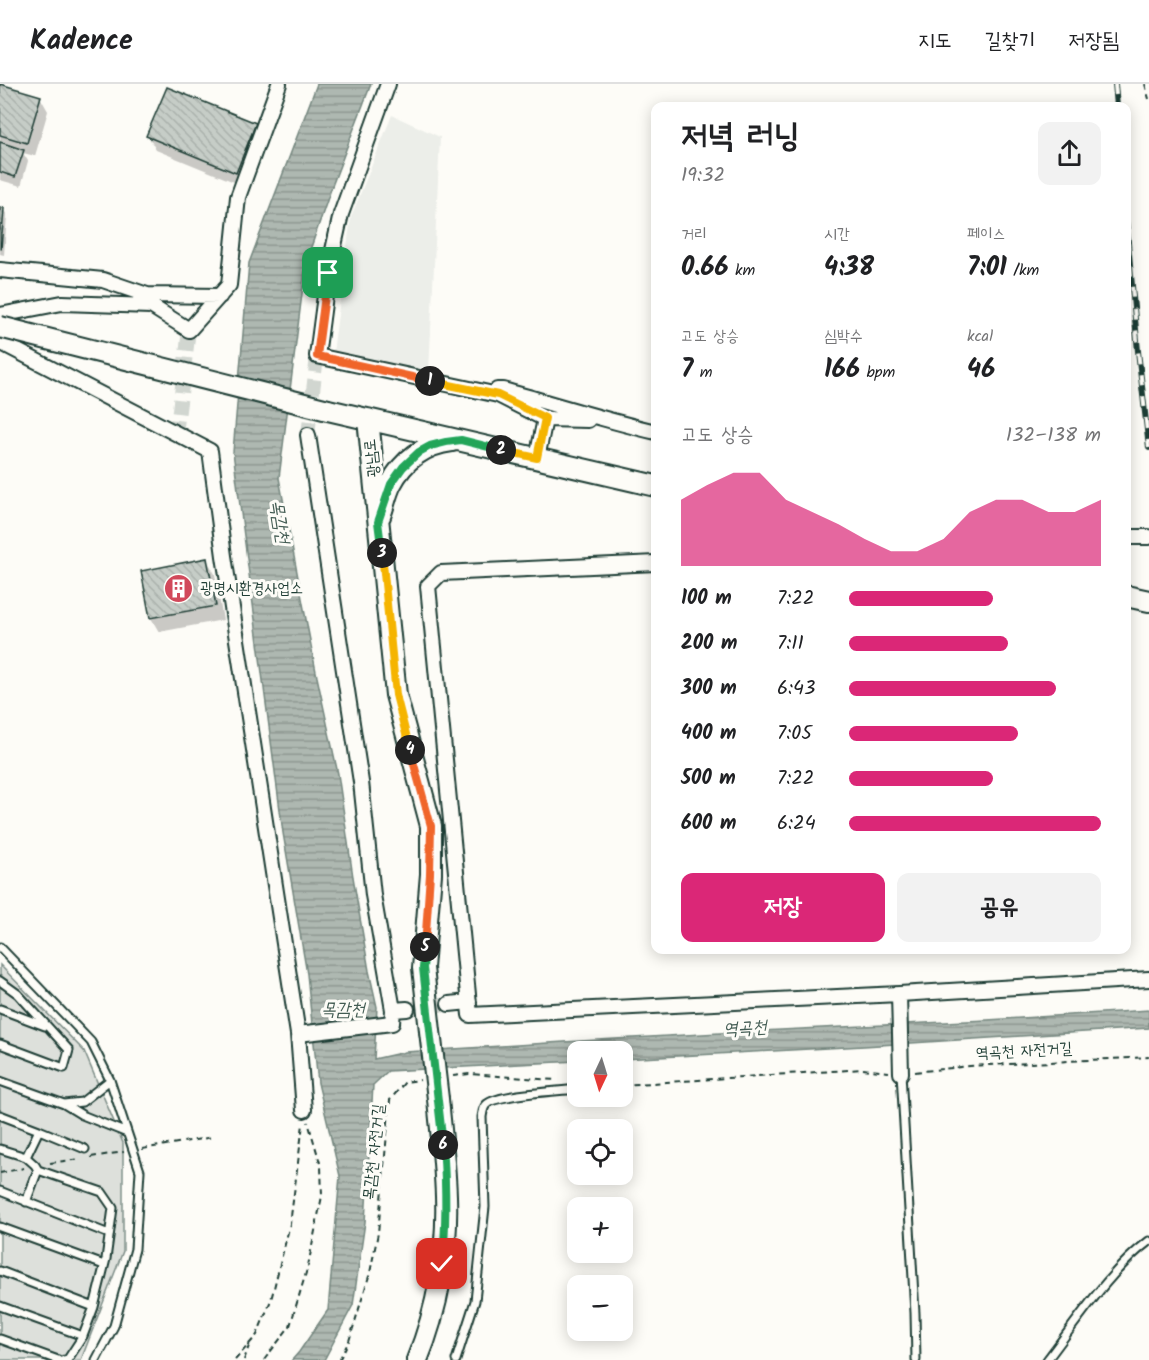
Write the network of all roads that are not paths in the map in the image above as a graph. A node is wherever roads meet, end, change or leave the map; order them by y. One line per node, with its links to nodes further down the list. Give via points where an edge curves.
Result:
1 (279, 84): 5 (street, via 238,197 229,285)
2 (388, 84): 10 (street, via 341,214 317,356)
3 (0, 270): 4 (street, via 102,280)
4 (147, 295): 5 (street); 6 (street)
5 (220, 296): 6 (street, via 189,330 151,306)
6 (132, 306): 7 (street, via 62,303)
7 (0, 315)
8 (0, 327): 12 (street, bridge)
9 (0, 342): 33 (street, via 210,451)
10 (471, 390): 11 (street, via 498,395); 13 (street, via 503,390)
11 (545, 418): 13 (street); 17 (street)
12 (368, 420): 16 (street); 19 (street, 광남로)
13 (608, 421): 14 (street)
14 (651, 431)
15 (308, 435): 33 (street, via 361,782 373,895 398,1014)
16 (461, 440): 17 (street); 19 (street, via 430,446 408,462 391,484)
17 (537, 458): 18 (street)
18 (651, 485)
19 (378, 522): 62 (street, 광남로, bridge, via 396,695 431,826 423,968 446,1197 445,1243 434,1306)
20 (1131, 537): 21 (street)
21 (1149, 537)
22 (651, 563): 29 (street, via 441,573 428,586)
23 (1131, 597): 24 (street)
24 (1149, 602)
25 (0, 946): 36 (lane, via 91,1042)
26 (1149, 979): 28 (street)
27 (0, 981): 32 (lane, via 18,994)
28 (899, 994): 29 (street, via 470,1015); 35 (street)
29 (469, 1002): 30 (street)
30 (449, 1004)
31 (0, 1009): 32 (lane)
32 (48, 1027): 34 (lane, via 69,1050 64,1068)
33 (298, 1034): 40 (street)
34 (0, 1044)
35 (901, 1073): 64 (lane)
36 (110, 1080): 39 (lane, via 82,1102); 43 (lane)
37 (0, 1081): 39 (lane)
38 (567, 1090): 63 (lane, via 500,1098 488,1102 483,1109 485,1207 475,1302)
39 (64, 1104): 43 (lane)
40 (304, 1110)
41 (0, 1115): 42 (lane)
42 (39, 1130): 45 (lane); 46 (lane)
43 (127, 1133): 61 (lane, via 140,1171 135,1249 114,1326)
44 (0, 1149): 46 (lane)
45 (85, 1149)
46 (27, 1157): 47 (lane)
47 (37, 1168): 49 (lane); 51 (lane, via 102,1192 113,1208)
48 (0, 1191): 49 (lane)
49 (26, 1202): 51 (lane)
50 (0, 1227): 53 (lane)
51 (109, 1234): 53 (lane)
52 (1149, 1241): 65 (lane, via 1117,1269)
53 (104, 1265): 56 (lane)
54 (0, 1271): 56 (lane)
55 (0, 1306): 57 (lane)
56 (94, 1307): 57 (lane)
57 (83, 1336): 60 (lane)
58 (0, 1339): 59 (lane)
59 (58, 1360)
60 (64, 1360)
61 (96, 1360)
62 (417, 1360)
63 (456, 1360)
64 (916, 1360)
65 (1047, 1360)

